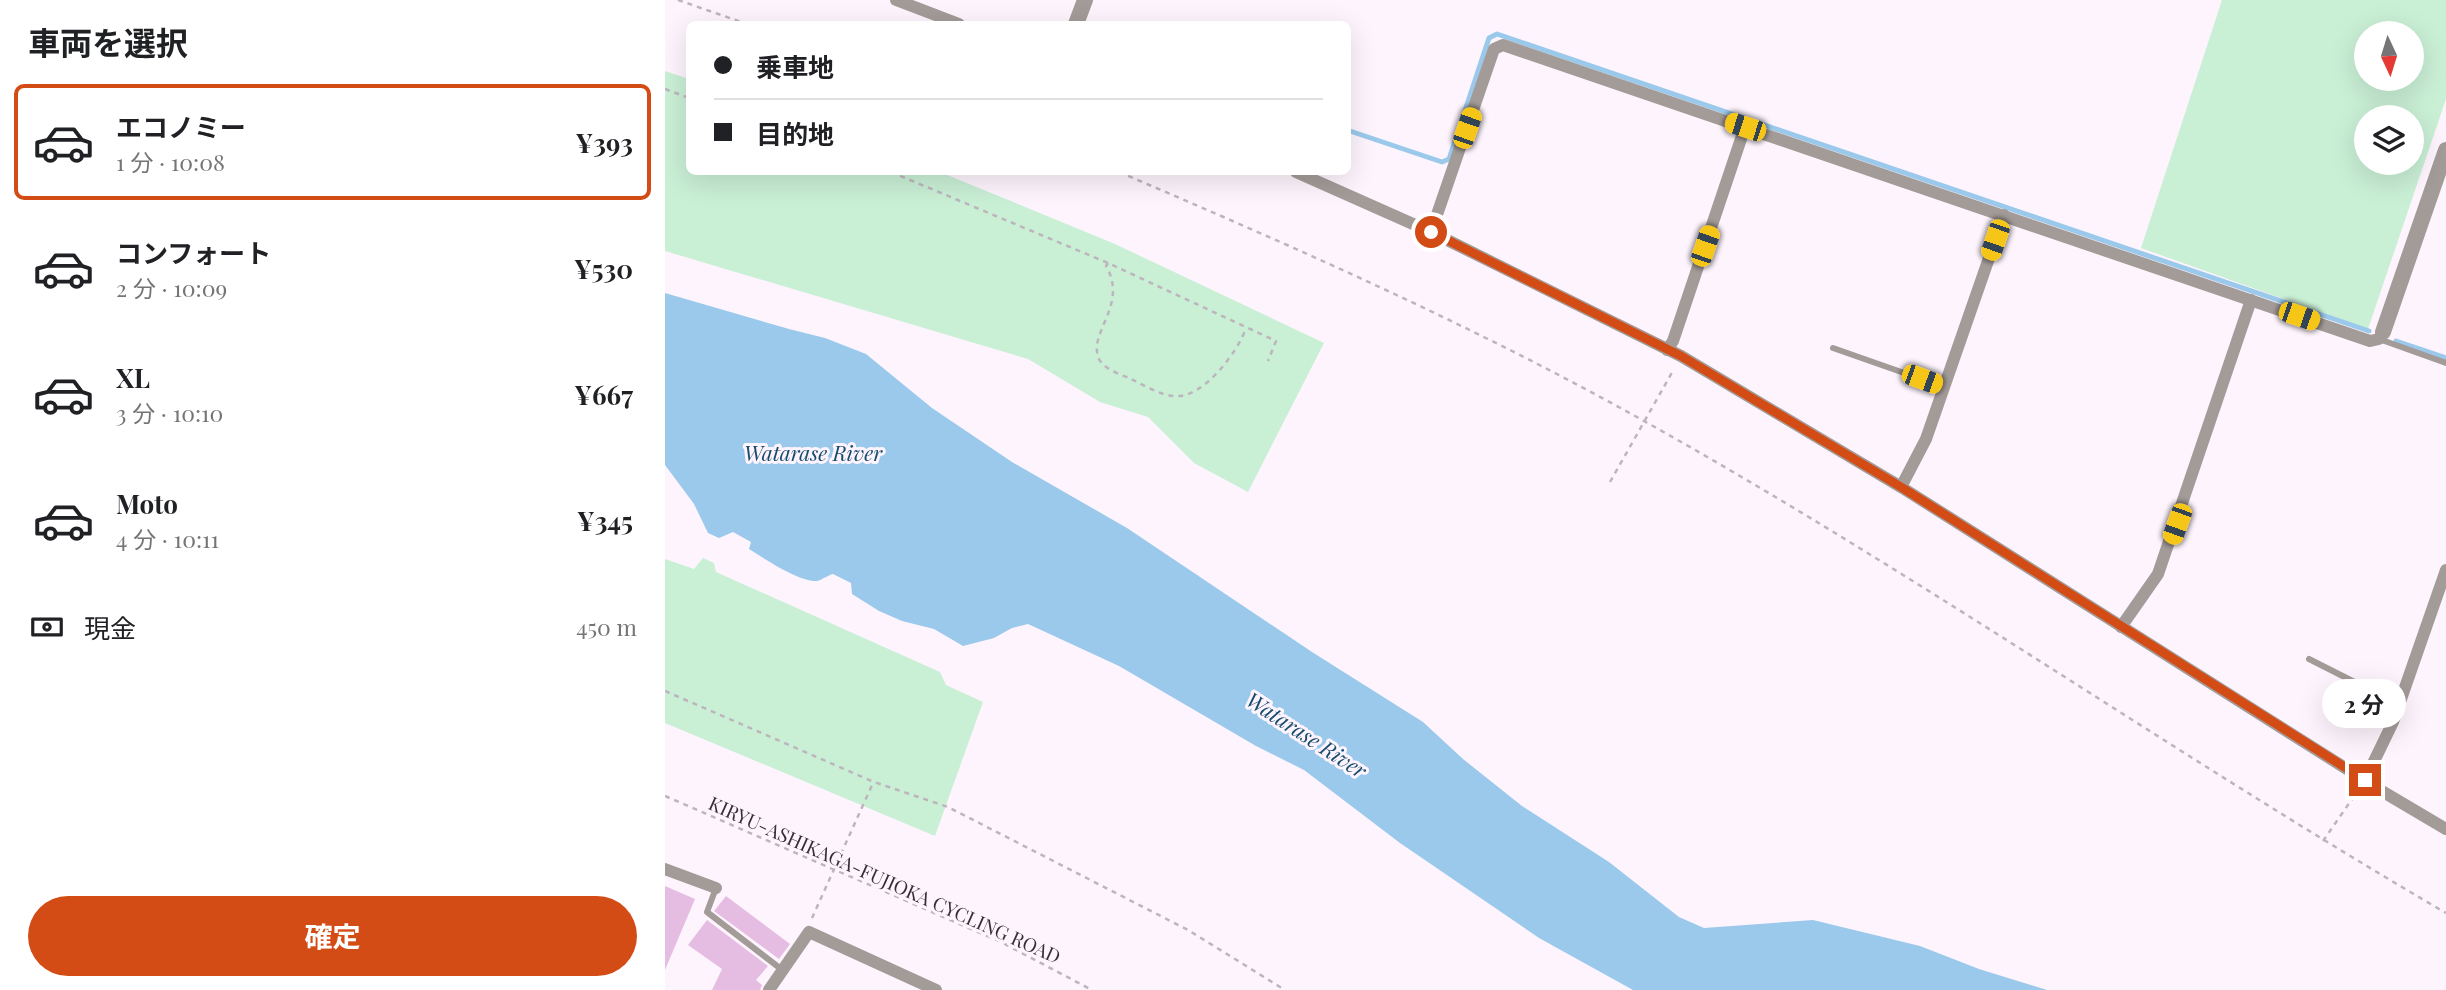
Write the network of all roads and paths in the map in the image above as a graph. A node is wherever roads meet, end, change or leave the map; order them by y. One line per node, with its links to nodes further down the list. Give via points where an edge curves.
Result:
1 (678, 0): 4 (path)
2 (896, 0): 5 (street)
3 (1085, 0): 6 (street)
4 (738, 21)
5 (951, 21)
6 (1077, 21)
7 (665, 89): 8 (path)
8 (686, 97)
9 (1745, 127): 14 (street); 15 (street, via 1503,45 1494,49); 21 (street)
10 (2444, 159): 19 (street)
11 (898, 175): 16 (path)
12 (1126, 175): 26 (path, via 1394,293)
13 (1303, 175): 15 (street)
14 (2004, 215): 17 (street); 25 (street)
15 (1431, 232): 21 (street)
16 (1108, 263): 18 (path); 18 (path, via 1114,296 1097,349 1109,368 1169,395 1187,395 1214,376)
17 (2251, 300): 19 (street, via 2371,341); 30 (street, via 2158,574)
18 (1246, 328): 22 (path, via 1276,341)
19 (2381, 336): 23 (lane)
20 (1833, 348): 25 (lane)
21 (1667, 350): 28 (street)
22 (1268, 361)
23 (2446, 363)
24 (1673, 371): 26 (path)
25 (1944, 387): 28 (street, via 1926,439)
26 (1644, 421): 27 (path); 38 (path, via 1884,563)
27 (1610, 482)
28 (1901, 487): 30 (street)
29 (2446, 570): 33 (street)
30 (2121, 627): 34 (street)
31 (2309, 659): 33 (lane)
32 (665, 691): 35 (path)
33 (2399, 704): 34 (street)
34 (2365, 780): 37 (street); 38 (path)
35 (874, 782): 39 (path); 48 (path, via 948,807 1188,930)
36 (665, 796): 39 (path, KIRYU-ASHIKAGA-FUJIOKA CYCLING ROAD)
37 (2446, 829)
38 (2323, 841): 42 (path)
39 (835, 869): 43 (path); 47 (path, KIRYU-ASHIKAGA-FUJIOKA CYCLING ROAD, via 1001,942)
40 (665, 870): 41 (street)
41 (716, 888): 44 (lane, via 707,912)
42 (2446, 913)
43 (814, 915)
44 (782, 969): 45 (street); 46 (street, via 809,932)
45 (769, 990)
46 (936, 990)
47 (1092, 990)
48 (1285, 990)

